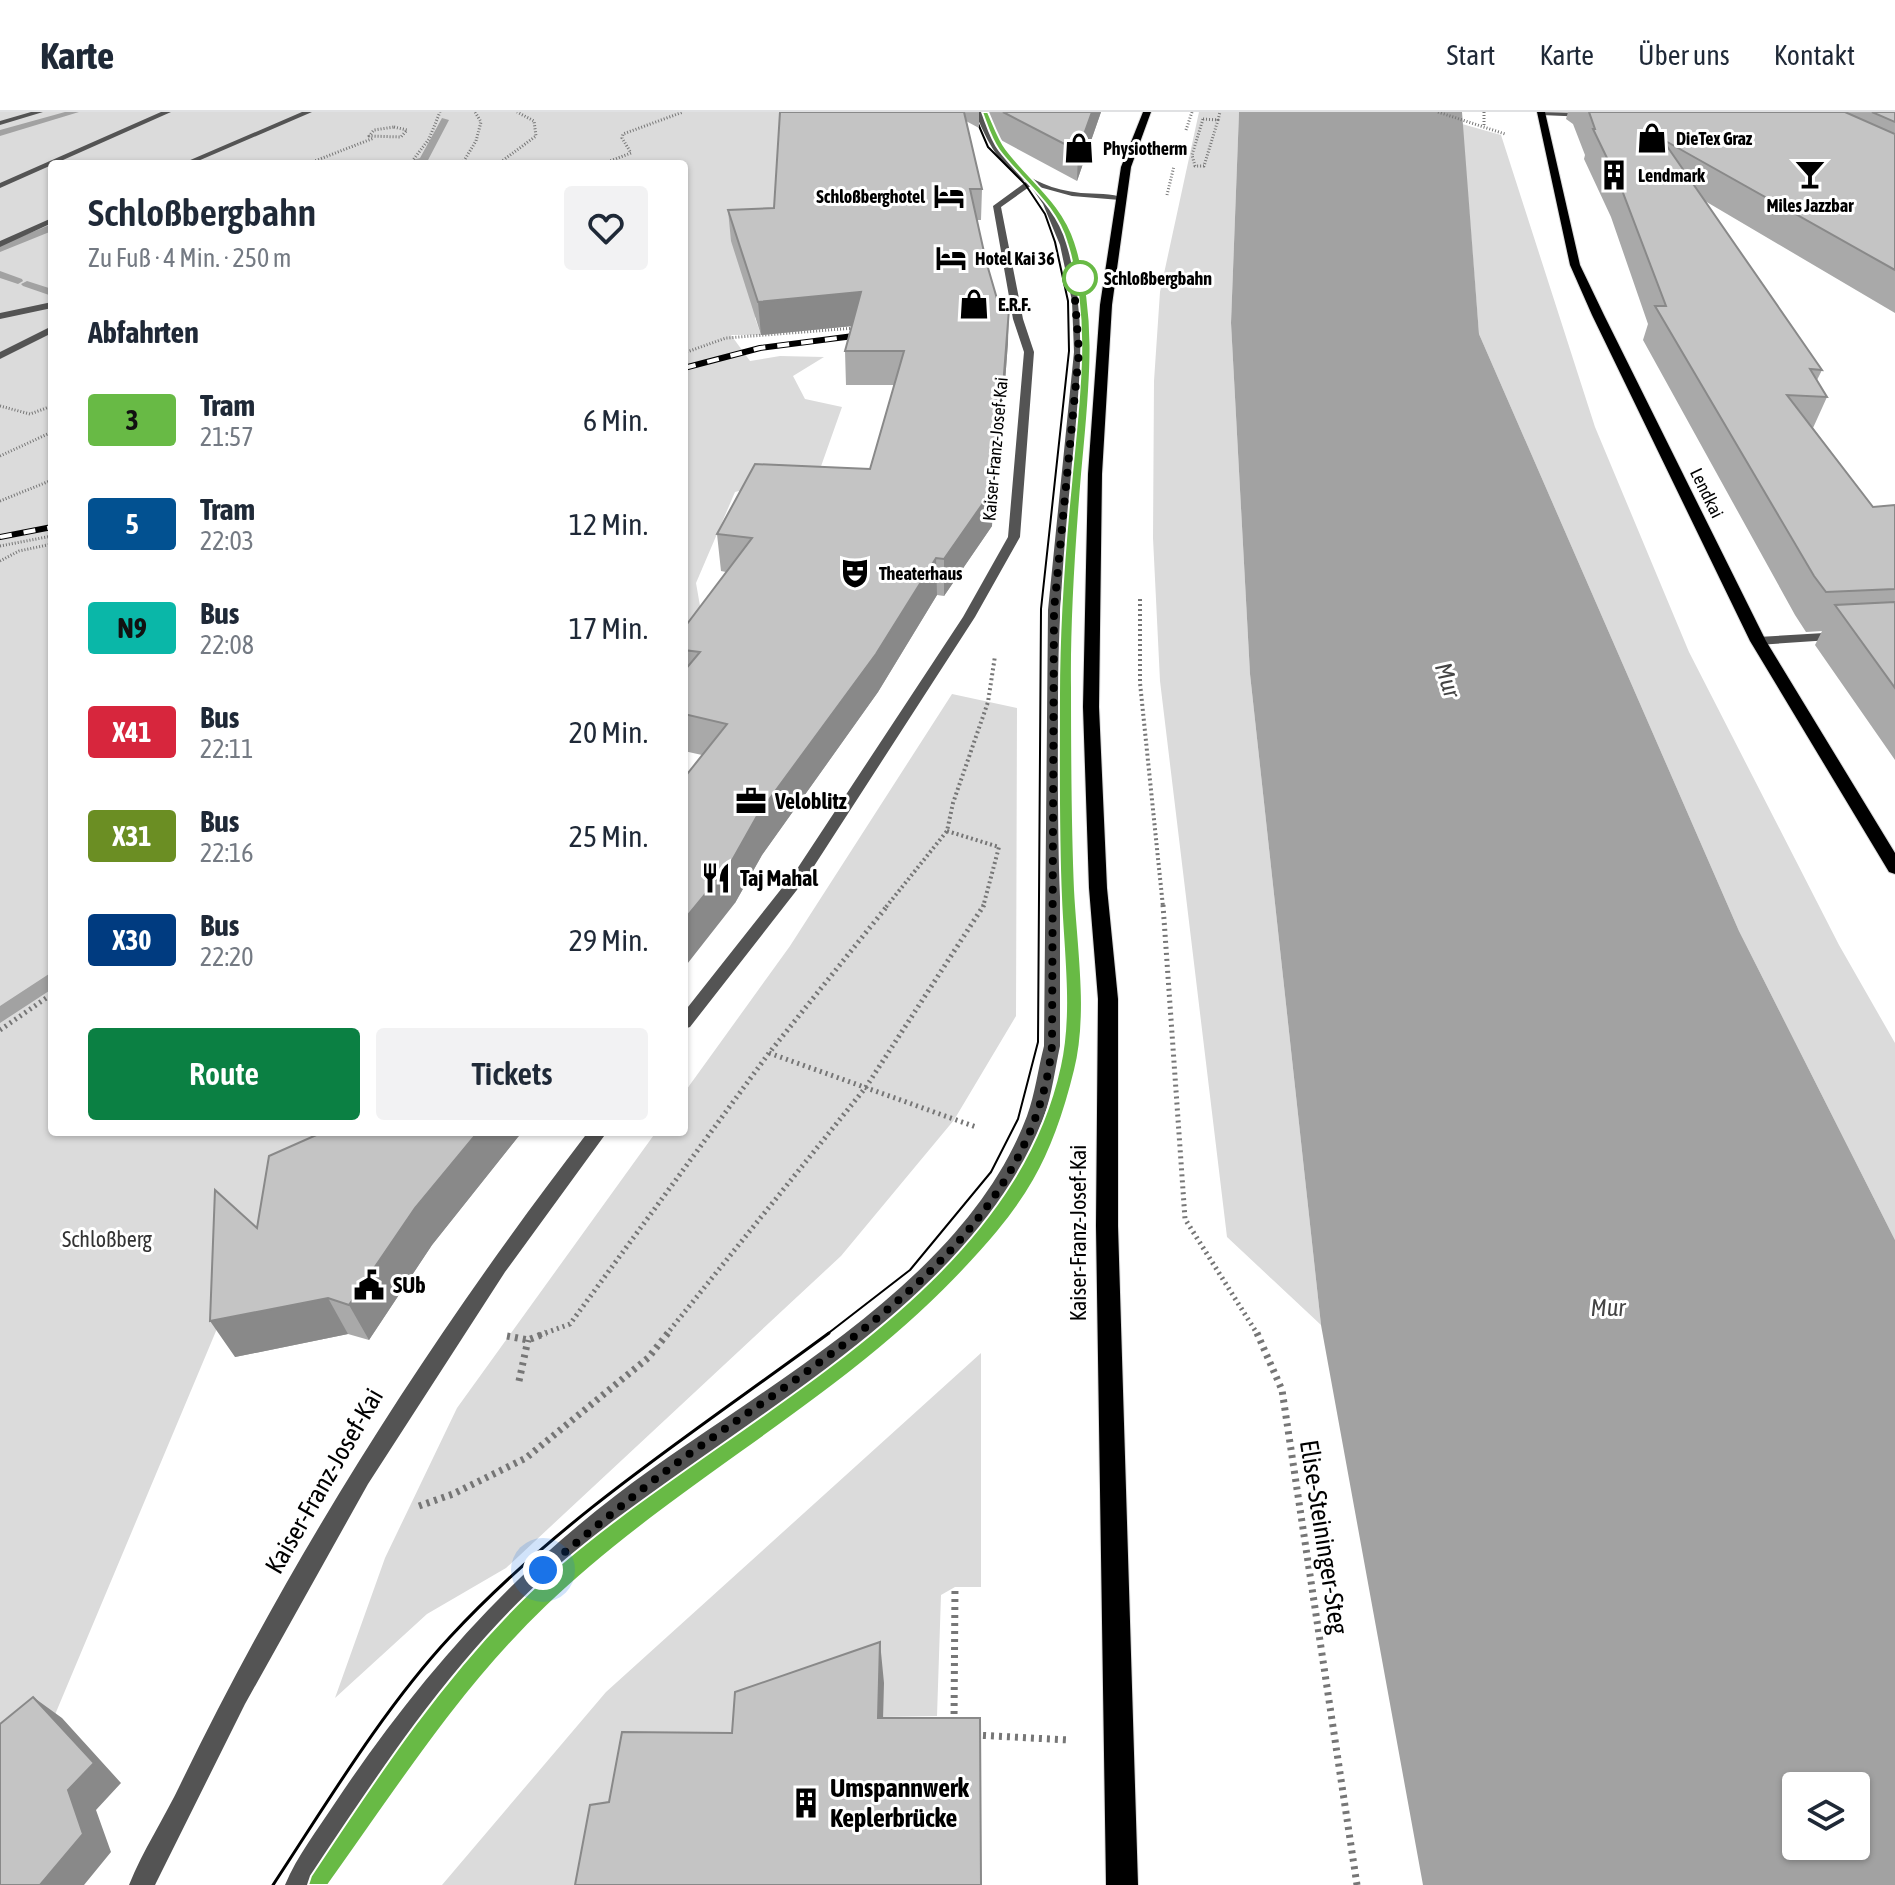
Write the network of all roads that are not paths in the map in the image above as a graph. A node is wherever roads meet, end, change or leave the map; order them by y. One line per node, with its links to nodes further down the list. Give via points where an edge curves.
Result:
1 (39, 112): 8 (street)
2 (167, 112): 9 (street)
3 (308, 112): 10 (street)
4 (979, 112): 12 (street, via 993,146)
5 (1147, 112): 14 (main road, Kaiser-Franz-Josef-Kai)
6 (1541, 112): 7 (street); 22 (main road, Lendkai, via 1575,265)
7 (1594, 115)
8 (0, 123)
9 (59, 160)
10 (194, 160)
11 (48, 165): 13 (street)
12 (1030, 183): 14 (street, via 1066,195); 24 (street, Kaiser-Franz-Josef-Kai, via 997,206 1029,352 1014,537 969,617 802,873); 27 (street, via 1047,204 1064,245 1076,301 1079,352 1054,610 1052,1046 1037,1116 1007,1177 974,1222 922,1277 810,1371 600,1523 543,1570 468,1647 385,1748)
13 (0, 186)
14 (1120, 198): 28 (main road, Kaiser-Franz-Josef-Kai, via 1106,305 1095,474 1091,707 1108,999 1107,1226)
15 (48, 222): 16 (street)
16 (0, 244)
17 (48, 306): 18 (street)
18 (0, 316)
19 (48, 331): 20 (street)
20 (0, 356)
21 (1848, 636): 22 (street)
22 (1758, 641): 23 (main road, Lendkai)
23 (1895, 868)
24 (688, 1018)
25 (595, 1136): 26 (street, Kaiser-Franz-Josef-Kai, via 541,1205 376,1449 237,1696)
26 (141, 1885)
27 (297, 1885)
28 (1122, 1885)

